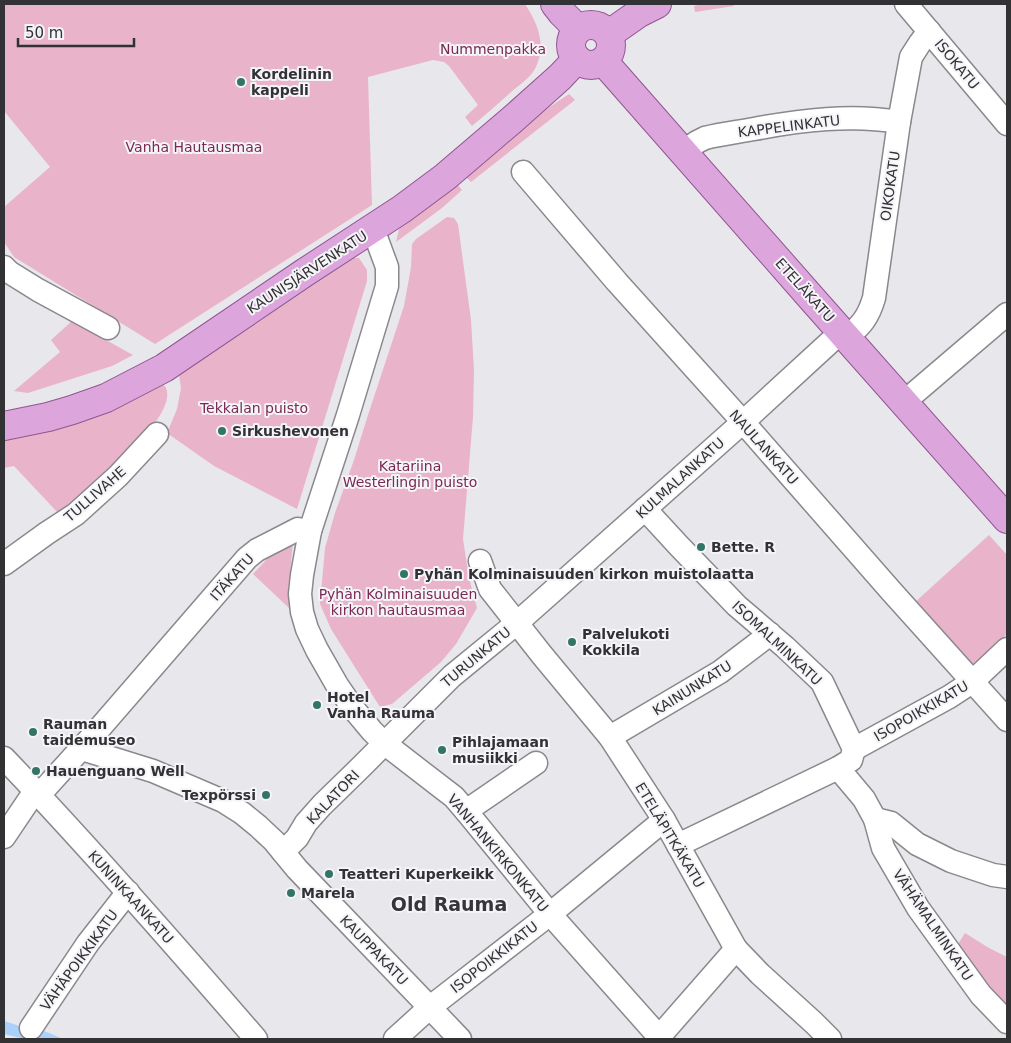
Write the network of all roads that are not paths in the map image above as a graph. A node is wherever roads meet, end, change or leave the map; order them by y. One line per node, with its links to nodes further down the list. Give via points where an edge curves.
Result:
1 (555, 4): 4 (main road)
2 (657, 4): 6 (main road)
3 (906, 4): 5 (street, ISOKATU)
4 (578, 29): 6 (main road, via 597,25); 7 (main road, via 571,46)
5 (929, 31): 9 (street, OIKOKATU, via 910,58); 10 (street, ISOKATU)
6 (609, 34): 8 (main road, via 612,40 610,52)
7 (577, 59): 8 (main road, via 590,66); 13 (main road, KAUNISJÄRVENKATU, via 449,173)
8 (603, 61): 11 (main road, ETELÄKATU)
9 (899, 122): 11 (street, KAPPELINKATU, via 835,118 781,124 705,138); 17 (street, OIKOKATU, via 871,310 866,319)
10 (1007, 124)
11 (684, 152): 17 (main road, ETELÄKATU)
12 (523, 172): 19 (street, NAULANKATU)
13 (373, 229): 20 (main road, KAUNISJÄRVENKATU, via 164,368 98,401 48,417); 24 (street, via 387,267 387,286)
14 (4, 267): 16 (street, via 38,290)
15 (1007, 314): 18 (street)
16 (108, 328)
17 (844, 335): 18 (main road, ETELÄKATU); 19 (street, KULMALANKATU)
18 (904, 402): 23 (main road, ETELÄKATU)
19 (742, 422): 22 (street, KULMALANKATU); 30 (street, NAULANKATU)
20 (4, 426)
21 (157, 434): 26 (street, TULLIVAHE, via 76,514)
22 (645, 509): 27 (street, KULMALANKATU); 28 (street, ISOMALMINKATU, via 737,606)
23 (1007, 519)
24 (310, 531): 33 (street, VANHANKIRKONKATU, via 300,594 307,629 337,685); 34 (street, ITÄKATU, via 298,529 247,558)
25 (480, 561): 27 (street, TURUNKATU, via 490,589)
26 (4, 564)
27 (518, 622): 32 (street, ETELÄPITKÄKATU); 33 (street, TURUNKATU, via 452,676)
28 (770, 634): 32 (street, KAINUNKATU, via 720,672); 35 (street, ISOMALMINKATU, via 822,682)
29 (1007, 649): 30 (street, ISOPOIKKIKATU)
30 (972, 682): 31 (street, NAULANKATU); 35 (street, ISOPOIKKIKATU)
31 (1007, 720)
32 (610, 737): 42 (street, ETELÄPITKÄKATU)
33 (384, 743): 40 (street, VANHANKIRKONKATU, via 454,797); 45 (street, KALATORI, via 322,805)
34 (82, 749): 39 (street, ITÄKATU); 45 (street, KAUPPAKATU, via 153,771 223,801 258,826)
35 (854, 749): 38 (street, via 851,760)
36 (4, 758): 39 (street, KUNINKAANKATU)
37 (536, 763): 40 (street)
38 (838, 768): 41 (street); 44 (street)
39 (37, 793): 43 (street, ITÄKATU); 47 (street, KUNINKAANKATU)
40 (466, 811): 48 (street, VANHANKIRKONKATU)
41 (875, 819): 46 (street, via 891,823 917,844 951,861); 51 (street, VÄHÄMALMINKATU, via 883,848 918,908 981,996)
42 (664, 820): 44 (street, ETELÄPITKÄKATU); 48 (street, ISOPOIKKIKATU)
43 (4, 837)
44 (678, 845): 49 (street, ETELÄPITKÄKATU)
45 (283, 852): 50 (street, KAUPPAKATU)
46 (1007, 877)
47 (128, 892): 52 (street, VÄHÄPOIKKIKATU, via 88,943); 54 (street, KUNINKAANKATU)
48 (550, 914): 50 (street, ISOPOIKKIKATU); 53 (street, VANHANKIRKONKATU)
49 (736, 949): 53 (street); 57 (street, ETELÄPITKÄKATU)
50 (429, 1008): 55 (street, ISOPOIKKIKATU); 56 (street, KAUPPAKATU)
51 (1007, 1022)
52 (31, 1028)
53 (660, 1038)
54 (256, 1039)
55 (395, 1039)
56 (460, 1039)
57 (830, 1039)

